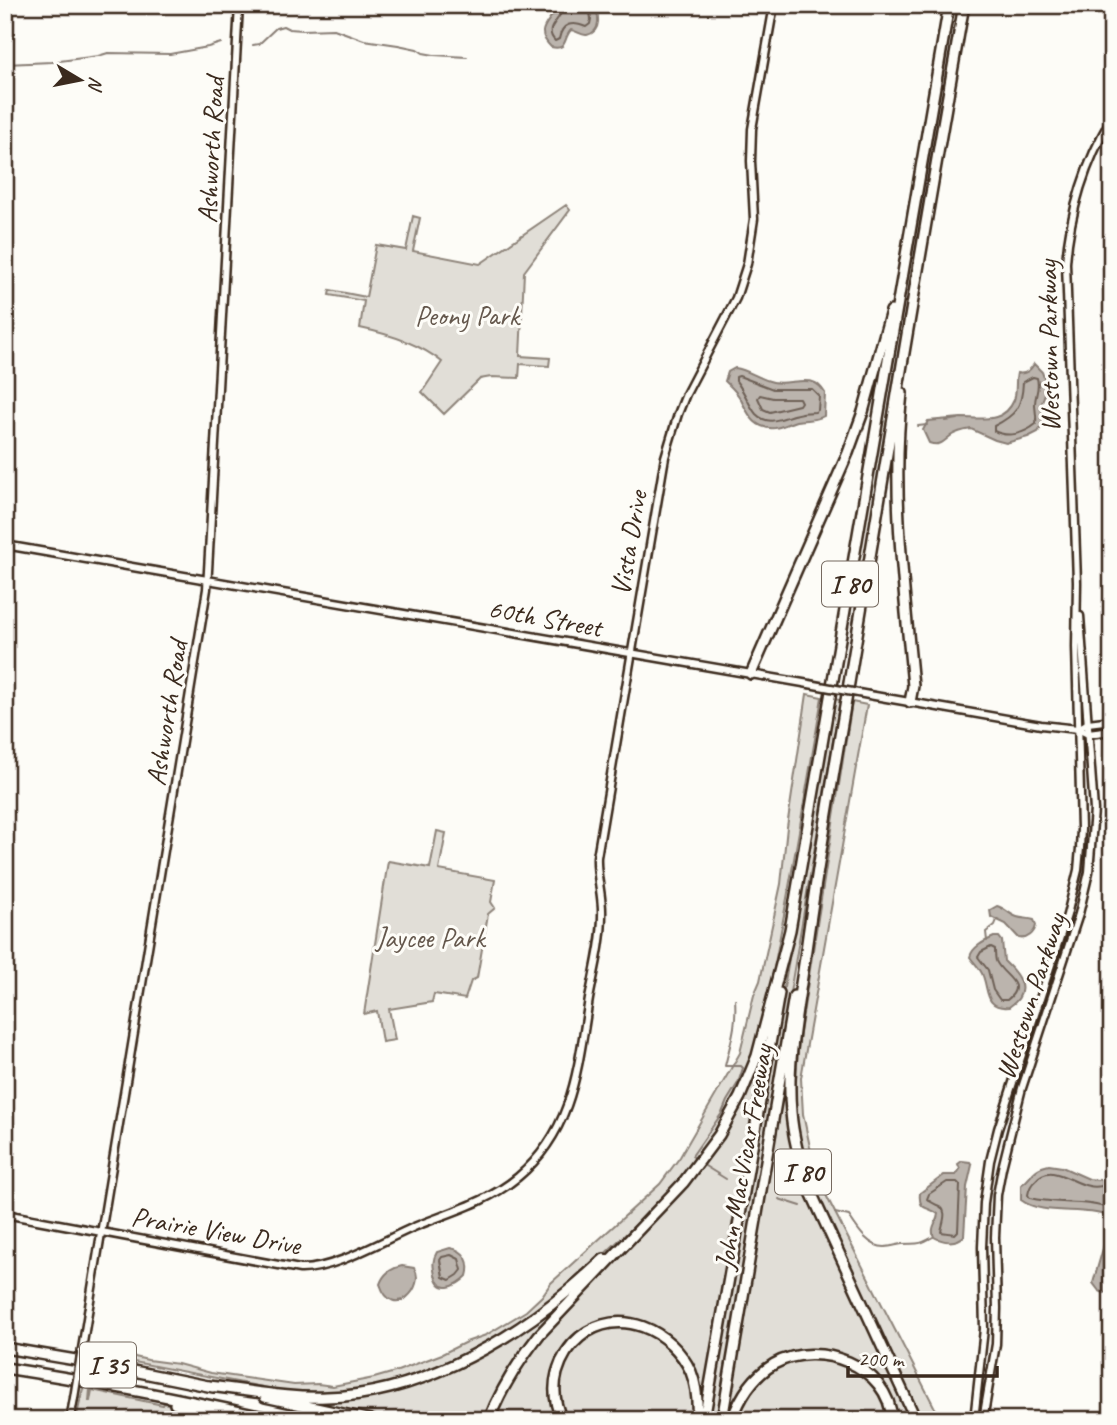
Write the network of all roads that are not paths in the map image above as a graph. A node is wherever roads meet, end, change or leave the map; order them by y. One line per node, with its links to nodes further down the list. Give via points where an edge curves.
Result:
1 (239, 5): 9 (street, Ashworth Road)
2 (774, 5): 11 (street, Vista Drive, via 752,129 750,250 736,298 686,394 670,437)
3 (949, 5): 6 (highway, I 80)
4 (964, 5): 7 (highway, I 80)
5 (1112, 117): 10 (street, Westown Parkway, via 1080,184 1066,263)
6 (904, 270): 12 (highway, via 848,453); 20 (highway, I 80)
7 (912, 297): 13 (highway, via 898,426 897,502); 19 (highway, I 80)
8 (5, 545): 9 (street, 60th Street)
9 (209, 579): 11 (street, 60th Street); 24 (street, Ashworth Road)
10 (1077, 582): 15 (street, Westown Parkway); 16 (street, Westown Parkway)
11 (631, 653): 12 (street, 60th Street); 21 (street, Vista Drive, via 597,857 601,929 570,1100 552,1138 531,1165 492,1196)
12 (751, 674): 13 (street, 60th Street, bridge)
13 (911, 702): 16 (street, 60th Street)
14 (1112, 720): 15 (street)
15 (1088, 723): 16 (street); 18 (street, Westown Parkway)
16 (1079, 729): 18 (street, 60th Street); 41 (street, Westown Parkway, via 1081,829 1076,879 998,1129 986,1182 984,1329)
17 (1112, 731): 18 (street)
18 (1088, 734): 42 (street, Westown Parkway, via 1094,810 1089,872 1002,1168 995,1237 996,1343)
19 (813, 902): 37 (highway, John MacVicar Freeway); 40 (highway, I 80, via 791,1073 794,1137 809,1188)
20 (790, 930): 23 (highway, I 80, via 757,1056 740,1097 711,1147); 36 (highway, John MacVicar Freeway)
21 (453, 1213): 24 (street, Prairie View Drive, via 326,1266 307,1269)
22 (5, 1214): 24 (street, Prairie View Drive)
23 (640, 1228): 28 (highway, via 534,1318 482,1350 408,1382 324,1398); 33 (highway, I 80, via 539,1335 507,1379)
24 (102, 1232): 29 (street, Ashworth Road, bridge)
25 (5, 1348): 28 (highway, I 35)
26 (5, 1368): 27 (highway, I 35)
27 (95, 1382): 30 (highway); 31 (highway, I 35)
28 (209, 1386): 32 (highway, I 35)
29 (70, 1420)
30 (231, 1420)
31 (277, 1420)
32 (372, 1420)
33 (489, 1420)
34 (562, 1420): 35 (highway, via 555,1392 561,1361 585,1333 618,1322 644,1326 675,1347 694,1380)
35 (697, 1420)
36 (705, 1420)
37 (722, 1420)
38 (732, 1420): 39 (highway, via 737,1404 762,1372 806,1354 835,1357 862,1369 880,1386)
39 (892, 1420)
40 (916, 1420)
41 (974, 1420)
42 (984, 1420)

